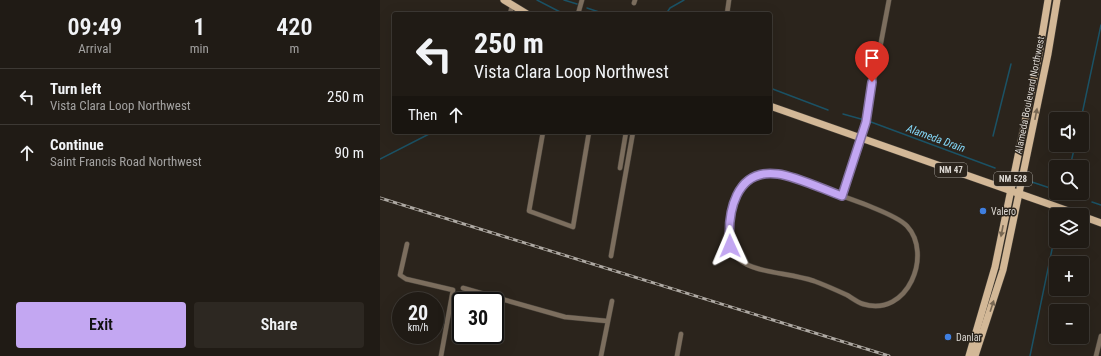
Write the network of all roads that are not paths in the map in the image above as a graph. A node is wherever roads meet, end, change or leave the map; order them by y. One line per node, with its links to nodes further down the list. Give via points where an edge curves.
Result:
1 (504, 0): 7 (main road)
2 (582, 0): 10 (street)
3 (729, 0): 11 (street)
4 (889, 0): 17 (street)
5 (1048, 0): 19 (main road, Alameda Boulevard Northwest / NM 528)
6 (1057, 0): 20 (main road, Alameda Boulevard Northwest / NM 528, one-way to 6)
7 (512, 6): 8 (street); 9 (main road)
8 (510, 12)
9 (523, 12)
10 (579, 12)
11 (727, 12)
12 (772, 107): 17 (main road, NM 47)
13 (543, 134): 14 (street, via 529,212 573,227)
14 (589, 134)
15 (626, 134): 18 (street)
16 (633, 134): 26 (street)
17 (861, 138): 19 (main road, NM 47); 21 (street)
18 (620, 168)
19 (1010, 190): 20 (main road, NM 47); 35 (main road, Alameda Boulevard Northwest / NM 528, one-way to 35, via 995,267)
20 (1020, 194): 22 (main road, NM 47); 36 (main road, Alameda Boulevard Northwest / NM 528, one-way to 20, via 1003,270)
21 (842, 196): 21 (street, via 779,174 754,177 743,184 737,192 731,214 729,234 734,256 749,267 815,281 862,304 875,306 892,303 913,279 917,260 914,236 899,219)
22 (1061, 208)
23 (1089, 218): 24 (main road, NM 47)
24 (1101, 223)
25 (407, 244): 32 (street, via 400,275 406,279 453,290)
26 (611, 256)
27 (463, 288): 29 (street, via 565,317)
28 (612, 301): 29 (street)
29 (607, 321): 33 (street)
30 (682, 334): 34 (street)
31 (1101, 336): 37 (street)
32 (441, 356)
33 (601, 356)
34 (677, 356)
35 (969, 356)
36 (975, 356)
37 (1096, 356)

